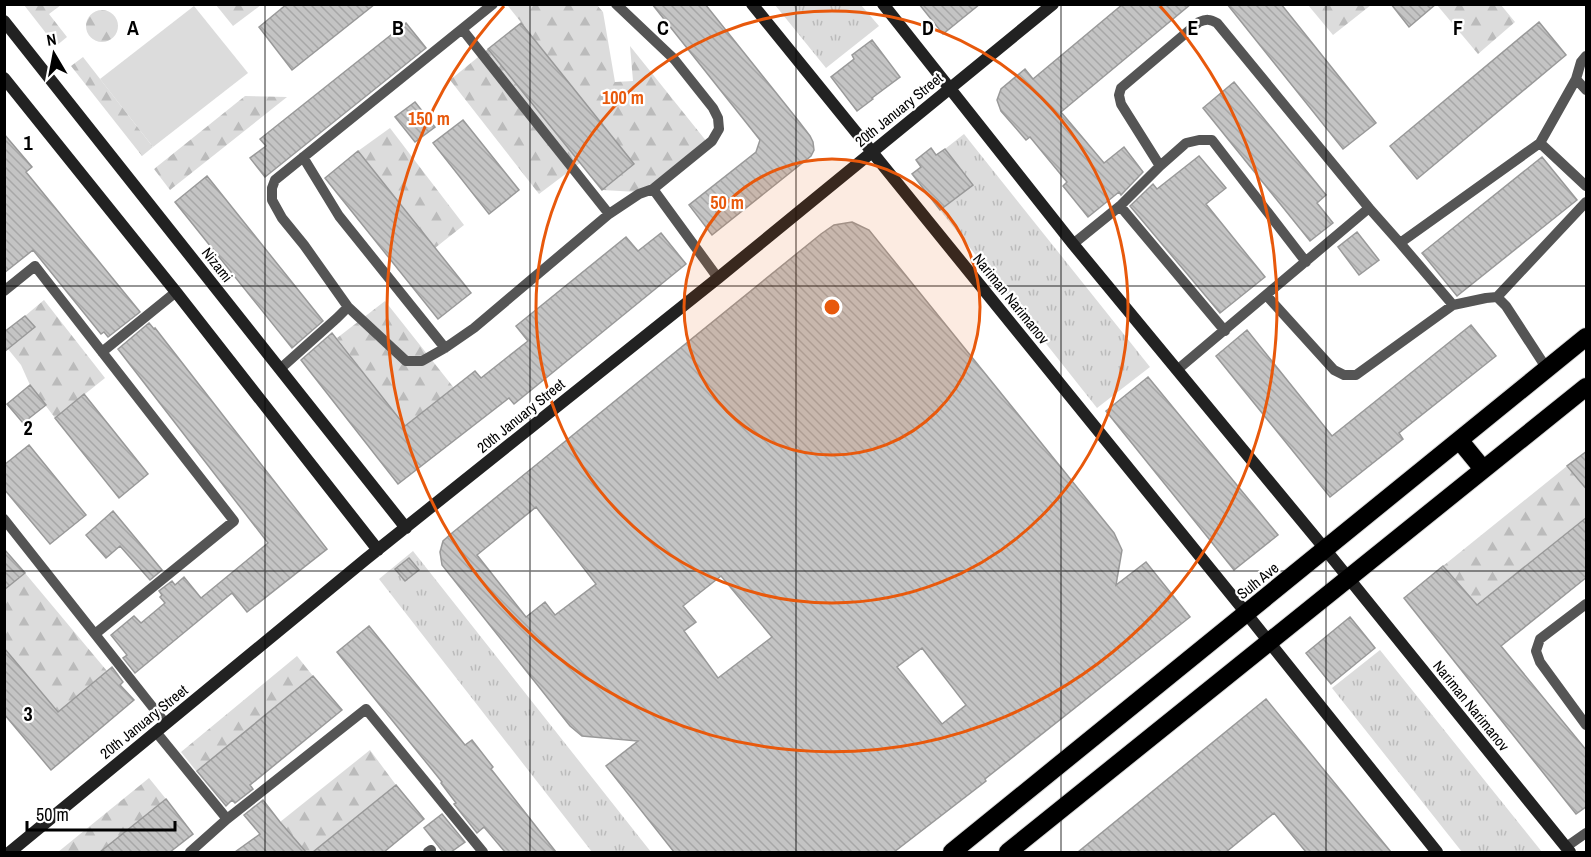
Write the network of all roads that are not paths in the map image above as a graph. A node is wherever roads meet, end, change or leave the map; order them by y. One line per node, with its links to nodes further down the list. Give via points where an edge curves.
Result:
1 (493, 4): 7 (lane)
2 (616, 4): 18 (lane, via 674,59 718,118 719,129 712,141)
3 (752, 4): 14 (street, Nariman Narimanov)
4 (1053, 4): 11 (street, 20th January Street)
5 (889, 6): 11 (street)
6 (4, 21): 37 (street, Nizami)
7 (462, 29): 15 (lane); 22 (lane)
8 (1587, 56): 10 (lane)
9 (4, 78): 28 (street)
10 (1576, 79): 12 (lane); 13 (lane)
11 (950, 88): 14 (street, 20th January Street); 24 (street)
12 (1587, 90)
13 (1540, 143): 17 (lane); 23 (lane)
14 (871, 151): 26 (street, 20th January Street); 49 (street, Nariman Narimanov)
15 (303, 157): 32 (lane, via 275,180 272,200); 35 (lane, via 339,216)
16 (1160, 166): 20 (lane); 21 (lane, via 1121,104 1121,88 1199,22 1212,20); 25 (lane, via 1186,143 1212,140)
17 (1587, 186)
18 (653, 189): 22 (lane); 26 (lane)
19 (1587, 202): 30 (lane)
20 (1120, 206): 24 (lane); 33 (lane)
21 (1369, 208): 23 (lane); 25 (lane)
22 (609, 214): 35 (lane)
23 (1400, 243): 31 (lane)
24 (1073, 244): 39 (street)
25 (1306, 262): 29 (lane)
26 (718, 278): 44 (street, 20th January Street)
27 (4, 291): 36 (lane, via 36,266)
28 (176, 292): 36 (lane); 46 (street)
29 (1266, 295): 31 (lane, via 1334,370 1344,375 1356,375); 33 (lane)
30 (1497, 297): 31 (lane); 38 (lane)
31 (1453, 305)
32 (348, 307): 35 (lane, via 406,361 422,361); 37 (lane)
33 (1225, 331): 39 (lane)
34 (1587, 337): 38 (highway, Sulh Ave)
35 (445, 348)
36 (102, 352): 50 (lane, via 234,521)
37 (280, 369): 44 (street, Nizami)
38 (1547, 369): 41 (highway, Sulh Ave)
39 (1177, 370): 45 (street)
40 (1587, 387): 42 (highway)
41 (1460, 441): 42 (highway); 45 (highway, Sulh Ave)
42 (1483, 469): 47 (highway)
43 (4, 519): 50 (lane)
44 (406, 528): 46 (street, 20th January Street)
45 (1325, 549): 47 (street, Nariman Narimanov); 49 (highway, Sulh Ave)
46 (378, 550): 53 (street, 20th January Street)
47 (1348, 578): 51 (highway); 56 (street, Nariman Narimanov)
48 (1587, 604): 52 (lane, via 1540,639 1536,651)
49 (1246, 613): 51 (street, Nariman Narimanov); 60 (highway, Sulh Ave)
50 (95, 634): 53 (lane)
51 (1269, 641): 61 (highway); 62 (street)
52 (1587, 726)
53 (161, 728): 54 (lane); 57 (street, 20th January Street)
54 (227, 819): 58 (lane); 59 (lane, via 366,709)
55 (1587, 832): 56 (lane)
56 (1568, 850)
57 (10, 852)
58 (190, 852)
59 (483, 852)
60 (952, 852)
61 (1008, 852)
62 (1437, 852)

